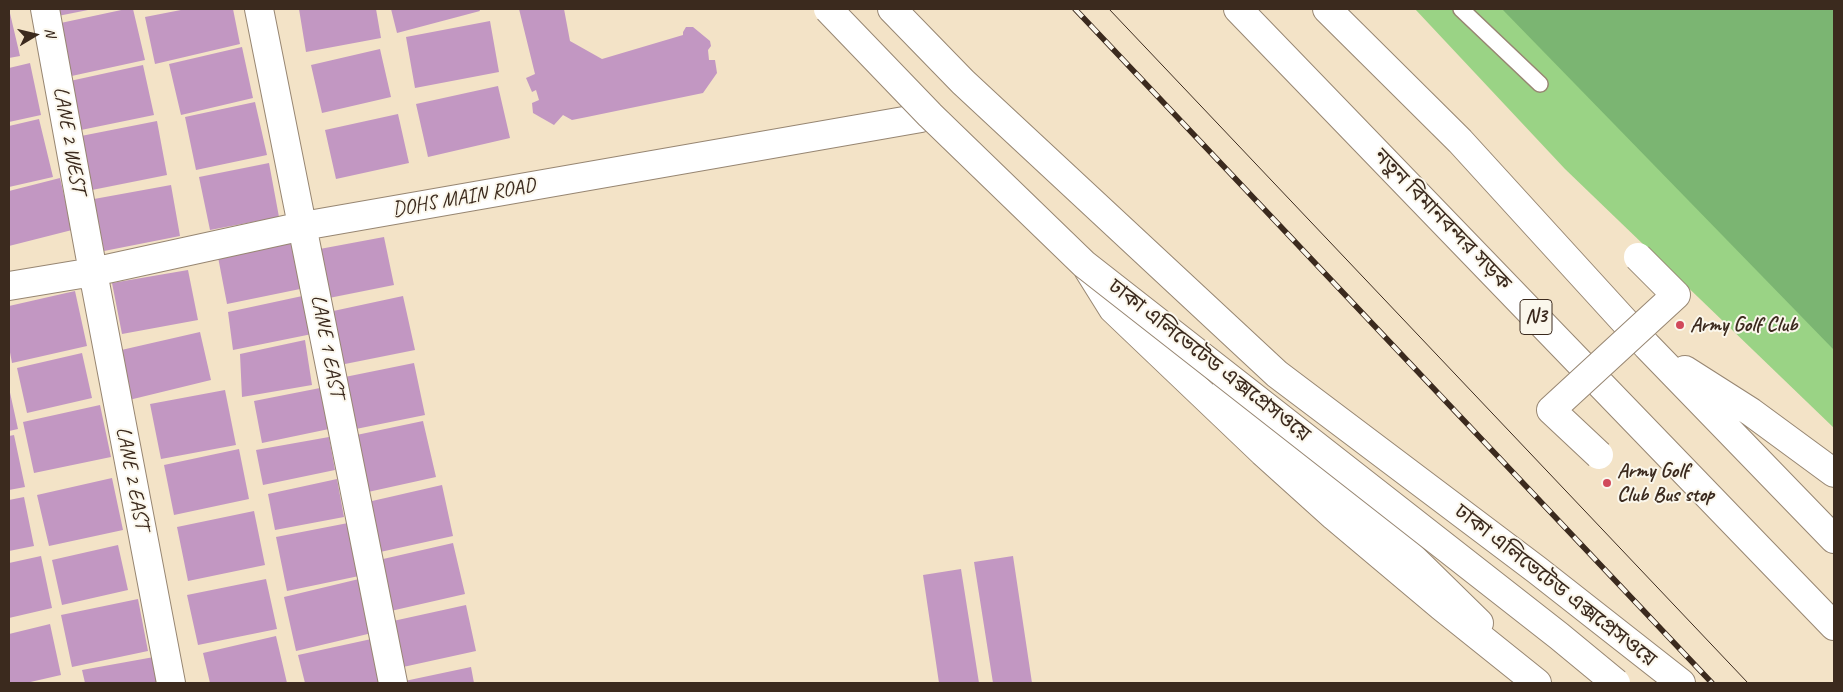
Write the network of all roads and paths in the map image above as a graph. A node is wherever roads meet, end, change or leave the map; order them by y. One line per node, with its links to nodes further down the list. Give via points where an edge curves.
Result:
1 (45, 9): 14 (main road, LANE 2 WEST)
2 (259, 9): 11 (main road, LANE 1 EAST)
3 (820, 9): 10 (main road)
4 (828, 9): 13 (main road, ঢাকা এলিভেটেড এক্সপ্রেসওয়ে, bridge, via 930,115)
5 (892, 9): 25 (main road, ঢাকা এলিভেটেড এক্সপ্রেসওয়ে, via 963,82 1277,374)
6 (1238, 9): 20 (main road, নতুন বিমানবন্দর সড়ক / N3)
7 (1327, 9): 16 (main road, via 1460,141)
8 (1461, 9): 9 (lane)
9 (1540, 84)
10 (921, 118): 11 (main road, DOHS MAIN ROAD); 23 (main road, via 1382,528)
11 (303, 226): 14 (main road, DOHS MAIN ROAD); 22 (main road, LANE 1 EAST)
12 (1638, 257): 17 (main road, bridge, via 1676,295 1551,410)
13 (1084, 264): 23 (main road, via 1113,309 1263,452 1412,582); 24 (main road, ঢাকা এলিভেটেড এক্সপ্রেসওয়ে, bridge)
14 (93, 272): 15 (main road, DOHS MAIN ROAD); 21 (main road, LANE 2 EAST)
15 (9, 286)
16 (1647, 346): 18 (main road, via 1752,412); 19 (main road)
17 (1599, 456)
18 (1834, 473)
19 (1834, 539)
20 (1834, 626)
21 (171, 683)
22 (394, 683)
23 (1539, 683)
24 (1616, 683)
25 (1681, 683)

